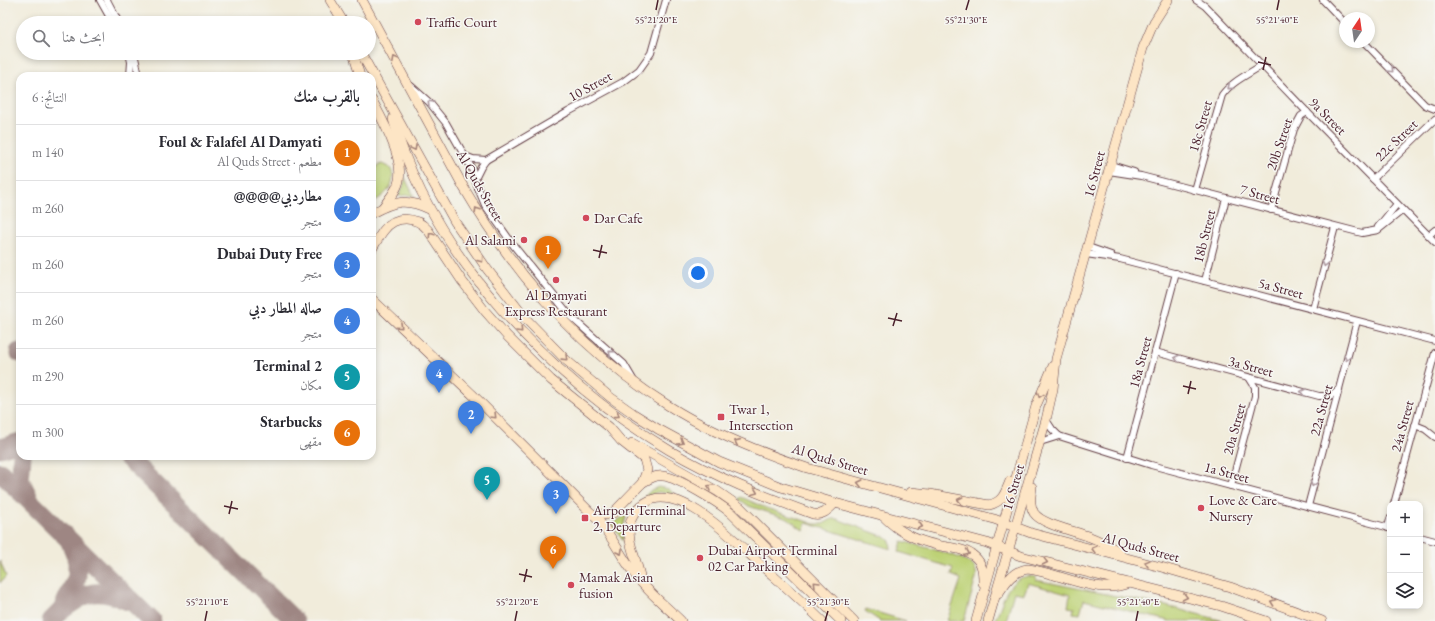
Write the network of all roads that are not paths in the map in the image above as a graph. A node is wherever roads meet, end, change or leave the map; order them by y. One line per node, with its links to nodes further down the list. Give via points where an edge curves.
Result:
1 (100, 0): 11 (street)
2 (107, 0): 12 (street)
3 (330, 0): 13 (street)
4 (362, 0): 14 (street, Al Quds Street, one-way to 4)
5 (666, 0): 35 (street, 10 Street, via 654,44 646,62 632,77)
6 (1168, 0): 36 (street, 16 Street, via 1145,42)
7 (1196, 0): 10 (street, 9a Street)
8 (1201, 0): 10 (street, 9a Street)
9 (1323, 0): 15 (street)
10 (1205, 6): 22 (street, 9a Street)
11 (109, 16)
12 (115, 16)
13 (340, 16)
14 (371, 16)
15 (1339, 16)
16 (376, 26): 28 (street, Al Quds Street, one-way to 16)
17 (1370, 48): 31 (street, one-way to 31, via 1425,105)
18 (131, 60): 23 (street)
19 (136, 60): 24 (street)
20 (355, 60): 25 (street)
21 (365, 60): 26 (street)
22 (1262, 65): 32 (street, 9a Street); 39 (street, 18c Street, one-way to 39, via 1234,83 1222,95)
23 (130, 72)
24 (138, 72)
25 (359, 72)
26 (371, 72)
27 (376, 80): 29 (street)
28 (408, 84): 34 (street, one-way to 28, via 441,116); 68 (street, Al Quds Street, one-way to 28, via 578,335 552,308 493,236 467,194)
29 (390, 106): 43 (street, via 409,167); 73 (street, one-way to 73, via 454,222 526,318 588,379)
30 (376, 108): 42 (street, via 400,167 396,189)
31 (1435, 109)
32 (1307, 112): 38 (street, 9a Street); 44 (street, 20b Street, via 1301,116 1294,129)
33 (1435, 119): 38 (street, 22c Street)
34 (464, 156): 35 (street); 37 (street)
35 (486, 160): 37 (street)
36 (1110, 168): 39 (street, 7 Street); 53 (street, 16 Street)
37 (475, 179): 68 (street, one-way to 37, via 624,364 571,317 514,246 486,205)
38 (1373, 179): 41 (street, 9a Street)
39 (1195, 190): 40 (street, 7 Street)
40 (1226, 198): 44 (street, 7 Street); 55 (street, 18b Street)
41 (1397, 204): 45 (street, 9a Street); 49 (street)
42 (383, 207): 43 (street, via 409,202); 46 (street)
43 (429, 209): 74 (street, one-way to 74, via 476,279 530,341 606,408)
44 (1272, 210): 47 (street, 7 Street)
45 (1403, 210): 49 (street, via 1383,227); 50 (street, 9a Street)
46 (376, 211)
47 (1335, 227): 49 (street, 7 Street, via 1355,232); 57 (street, one-way to 57)
48 (1435, 230): 50 (street)
49 (1372, 232)
50 (1429, 235): 51 (street, 9a Street)
51 (1435, 240)
52 (376, 242): 72 (street, one-way to 52, via 551,380 507,336 462,281 422,224 405,219 394,222 383,231)
53 (1087, 250): 54 (street, 5a Street); 64 (street, 16 Street)
54 (1176, 273): 55 (street, 5a Street); 62 (street, 18a Street)
55 (1205, 281): 57 (street, 5a Street)
56 (376, 303): 59 (street)
57 (1313, 309): 60 (street, 5a Street)
58 (376, 311): 59 (street)
59 (389, 316): 89 (street, one-way to 89)
60 (1357, 321): 61 (street, 5a Street); 69 (street, 22a Street, one-way to 69)
61 (1435, 341)
62 (1155, 352): 67 (street, 3a Street, one-way to 62); 79 (street, 18a Street)
63 (1435, 354): 65 (street, 24a Street)
64 (1056, 359): 70 (street, 16 Street); 78 (street, 16 Street, one-way to 78, via 1039,397)
65 (1428, 375): 66 (street); 71 (street, 24a Street)
66 (1435, 378)
67 (1250, 379): 69 (street, 3a Street, one-way to 67, via 1324,397); 84 (street, 20a Street, via 1255,387 1255,396)
68 (635, 382): 85 (street, Al Quds Street, one-way to 68, via 806,468 749,447 669,406)
69 (1340, 390): 88 (street, 22a Street, one-way to 88)
70 (1046, 420): 75 (street); 77 (street, 16 Street)
71 (1415, 425): 76 (street); 86 (street, 24a Street)
72 (609, 427): 83 (street, via 621,441 644,459 647,470); 106 (street, one-way to 72, via 740,507 717,491 646,452)
73 (658, 430): 74 (street); 81 (street, one-way to 81)
74 (640, 431): 82 (street, via 684,458)
75 (1059, 436): 77 (street); 79 (street, 1a Street)
76 (1435, 437)
77 (1040, 442): 80 (street, 16 Street)
78 (1021, 456): 85 (street, one-way to 85, via 998,503 984,505 930,494); 91 (street, 16 Street)
79 (1127, 458): 84 (street, 1a Street)
80 (1035, 460): 92 (street, 16 Street); 98 (street, via 1031,504 1038,518 1090,537)
81 (719, 462): 82 (street); 87 (street, via 781,487)
82 (731, 482): 87 (street, one-way to 87, via 816,514 824,513)
83 (642, 483): 89 (street, via 613,513); 105 (street, via 655,476 666,476 719,504)
84 (1231, 486): 88 (street, 1a Street)
85 (898, 493): 91 (street, Al Quds Street)
86 (1395, 501)
87 (835, 504): 90 (street)
88 (1308, 506): 93 (street, 1a Street)
89 (593, 514): 100 (street, one-way to 100, via 608,532)
90 (882, 516): 96 (street, one-way to 96); 101 (street, one-way to 101, via 907,535 963,551 975,557 982,567)
91 (1004, 522): 92 (street, Al Quds Street); 96 (street, 16 Street)
92 (1016, 526): 97 (street, 16 Street); 98 (street, Al Quds Street, one-way to 92, via 1032,533)
93 (1387, 527)
94 (1423, 537): 95 (street)
95 (1435, 541)
96 (996, 547): 97 (street); 101 (street, 16 Street)
97 (1008, 552): 99 (street, one-way to 99); 102 (street, 16 Street)
98 (1132, 559): 110 (street, Al Quds Street, one-way to 98, via 1230,587)
99 (1129, 582): 102 (street, via 1119,586 1100,586 1033,570 1023,570 1010,577); 109 (street, one-way to 109, via 1221,606)
100 (641, 583): 103 (street); 104 (street, via 630,538 631,520 648,501 666,498 689,507 718,526)
101 (982, 596): 107 (street)
102 (994, 599): 108 (street, 16 Street)
103 (681, 621)
104 (822, 621)
105 (841, 621)
106 (854, 621)
107 (976, 621)
108 (988, 621)
109 (1266, 621)
110 (1322, 621)

